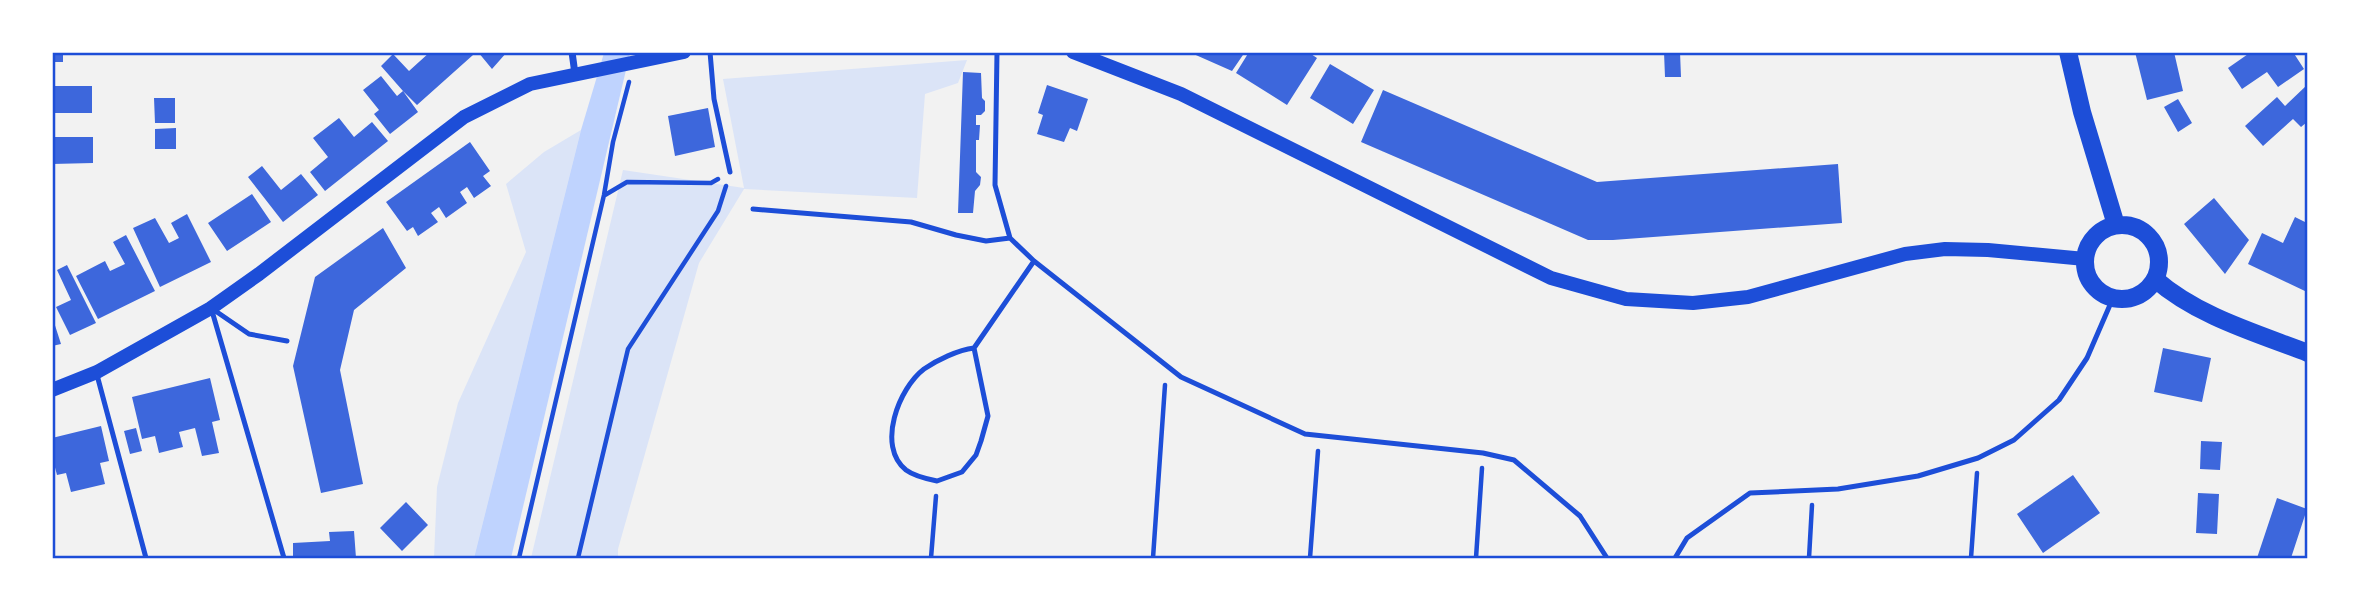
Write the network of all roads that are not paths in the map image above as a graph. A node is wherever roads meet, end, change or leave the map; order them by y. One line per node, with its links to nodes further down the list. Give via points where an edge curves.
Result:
1 (572, 52): 7 (street)
2 (710, 52): 8 (lane, via 714,99)
3 (997, 52): 11 (lane, via 995,185)
4 (1073, 52): 12 (main road, via 1181,94 1551,278 1626,299 1693,303 1748,297 1905,254 1945,249)
5 (2068, 52): 10 (main road)
6 (682, 53): 7 (main road)
7 (580, 74): 16 (main road, via 530,84 464,117)
8 (730, 172)
9 (753, 209): 11 (lane, via 911,222 986,241)
10 (2116, 225): 12 (main road, via 2096,235); 14 (main road, via 2138,229 2153,242 2159,267)
11 (1010, 238): 13 (lane)
12 (2085, 259): 15 (main road, via 2089,279)
13 (1034, 261): 18 (lane); 24 (lane, via 1181,377 1293,429 1514,460 1580,516)
14 (2155, 279): 15 (main road, via 2131,297); 19 (main road, via 2181,299)
15 (2113, 298): 25 (lane, via 2087,359 2059,400 2014,440 1979,458 1918,476 1838,489 1751,494 1687,538)
16 (211, 308): 17 (lane, via 249,334); 20 (main road); 23 (lane)
17 (288, 341)
18 (974, 348): 18 (lane, via 988,416 976,455 961,472 937,481 906,470 890,438 894,416 908,388 924,370 959,350)
19 (2308, 354)
20 (97, 372): 21 (main road); 22 (lane)
21 (52, 390)
22 (146, 558)
23 (285, 558)
24 (1607, 558)
25 (1675, 558)

